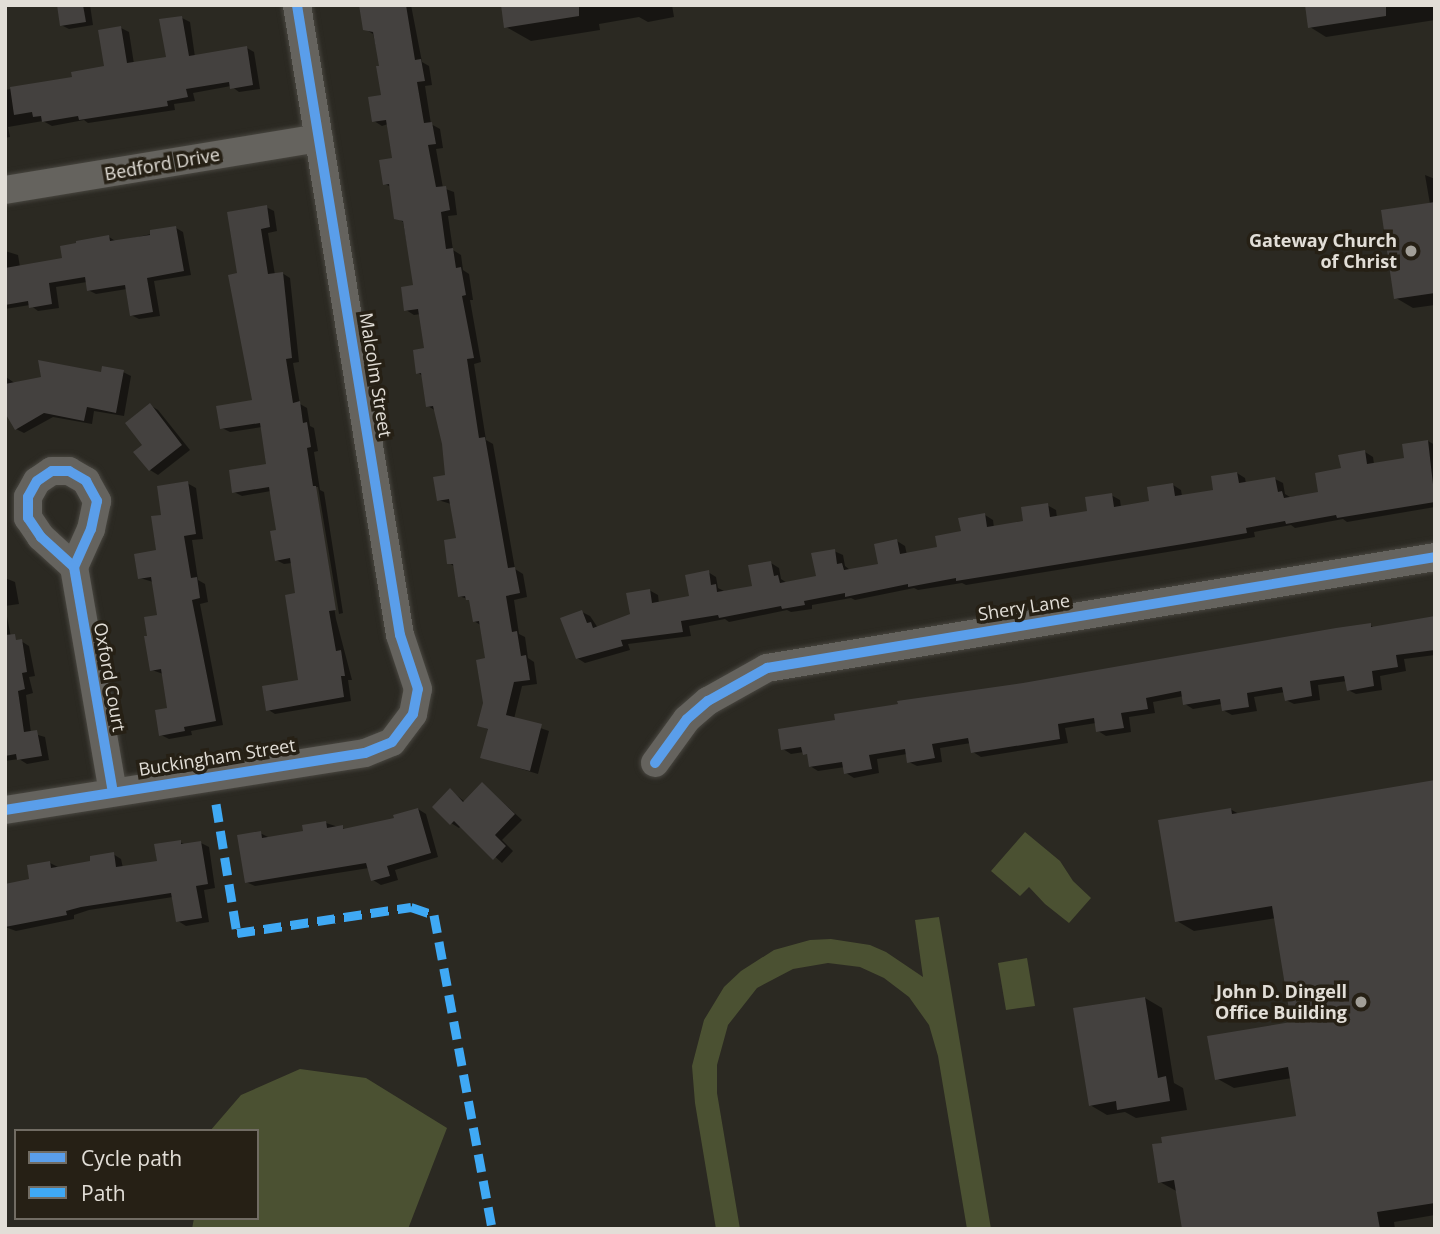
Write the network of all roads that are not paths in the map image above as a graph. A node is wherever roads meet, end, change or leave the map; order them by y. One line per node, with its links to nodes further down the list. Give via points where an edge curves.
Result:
1 (297, 5): 2 (street, Malcolm Street)
2 (318, 138): 3 (street, Bedford Drive); 6 (street, Malcolm Street, via 400,635 418,689 413,714)
3 (5, 190)
4 (1435, 557): 7 (street, Shery Lane, via 767,668 708,701 687,719)
5 (74, 567): 8 (street, Oxford Court)
6 (392, 742): 8 (street, Buckingham Street, via 365,753)
7 (655, 764)
8 (113, 792): 9 (street, Buckingham Street)
9 (5, 810)

